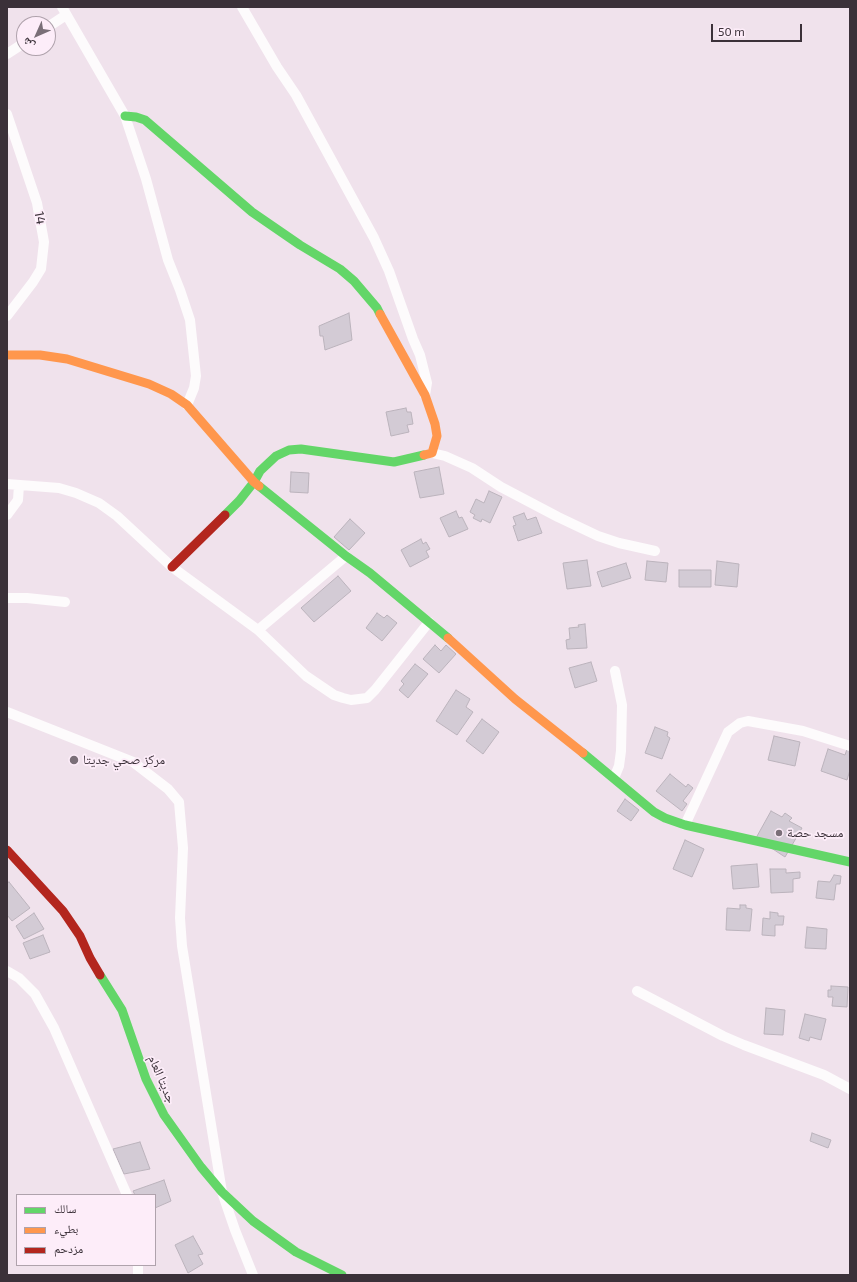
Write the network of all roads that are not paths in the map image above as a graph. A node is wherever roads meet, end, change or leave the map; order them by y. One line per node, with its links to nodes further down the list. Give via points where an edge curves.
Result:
1 (242, 7): 10 (street, via 296,95 374,238 420,355 427,383)
2 (64, 11): 3 (street); 6 (street)
3 (56, 19)
4 (16, 48): 5 (street)
5 (7, 54)
6 (125, 116): 10 (street, via 145,120 252,212 340,269 354,282 377,308); 11 (street, via 146,179 168,260 190,320 196,376)
7 (8, 120): 8 (street, 14, via 37,203 44,242 41,269)
8 (7, 316)
9 (7, 355): 11 (street, via 67,358 149,384)
10 (425, 395): 12 (street, via 437,436)
11 (187, 404): 13 (street)
12 (432, 453): 13 (street, via 394,462 301,449 288,450 266,465); 17 (street, via 466,465 501,487 598,536)
13 (254, 482): 18 (street); 19 (street, via 239,501)
14 (7, 484): 15 (street)
15 (19, 484): 16 (street, via 18,500); 19 (street, via 59,488 89,498 117,516)
16 (7, 515)
17 (655, 551)
18 (346, 556): 22 (street); 23 (street)
19 (172, 566): 23 (street)
20 (7, 598): 21 (street)
21 (65, 602)
22 (429, 622): 23 (street, via 367,698 351,700 334,695 306,676); 27 (street, via 463,649 515,699)
23 (258, 630)
24 (615, 671): 27 (street, via 622,705 621,751)
25 (7, 712): 34 (street, via 133,762 168,789 179,802 183,848 180,918 182,946)
26 (850, 746): 28 (street, via 803,731 754,721 740,723 728,732)
27 (614, 778): 28 (street, via 654,812)
28 (685, 825): 30 (street)
29 (7, 850): 34 (street, جديتا العام, via 71,921 122,1010 146,1079 164,1115)
30 (850, 862)
31 (7, 971): 35 (street, via 19,978 35,994 54,1028)
32 (637, 991): 33 (street, via 723,1036 824,1075)
33 (850, 1089)
34 (222, 1192): 36 (street, via 234,1230); 37 (street, جديتا العام, via 269,1233 302,1255)
35 (127, 1194)
36 (253, 1275)
37 (342, 1275)

